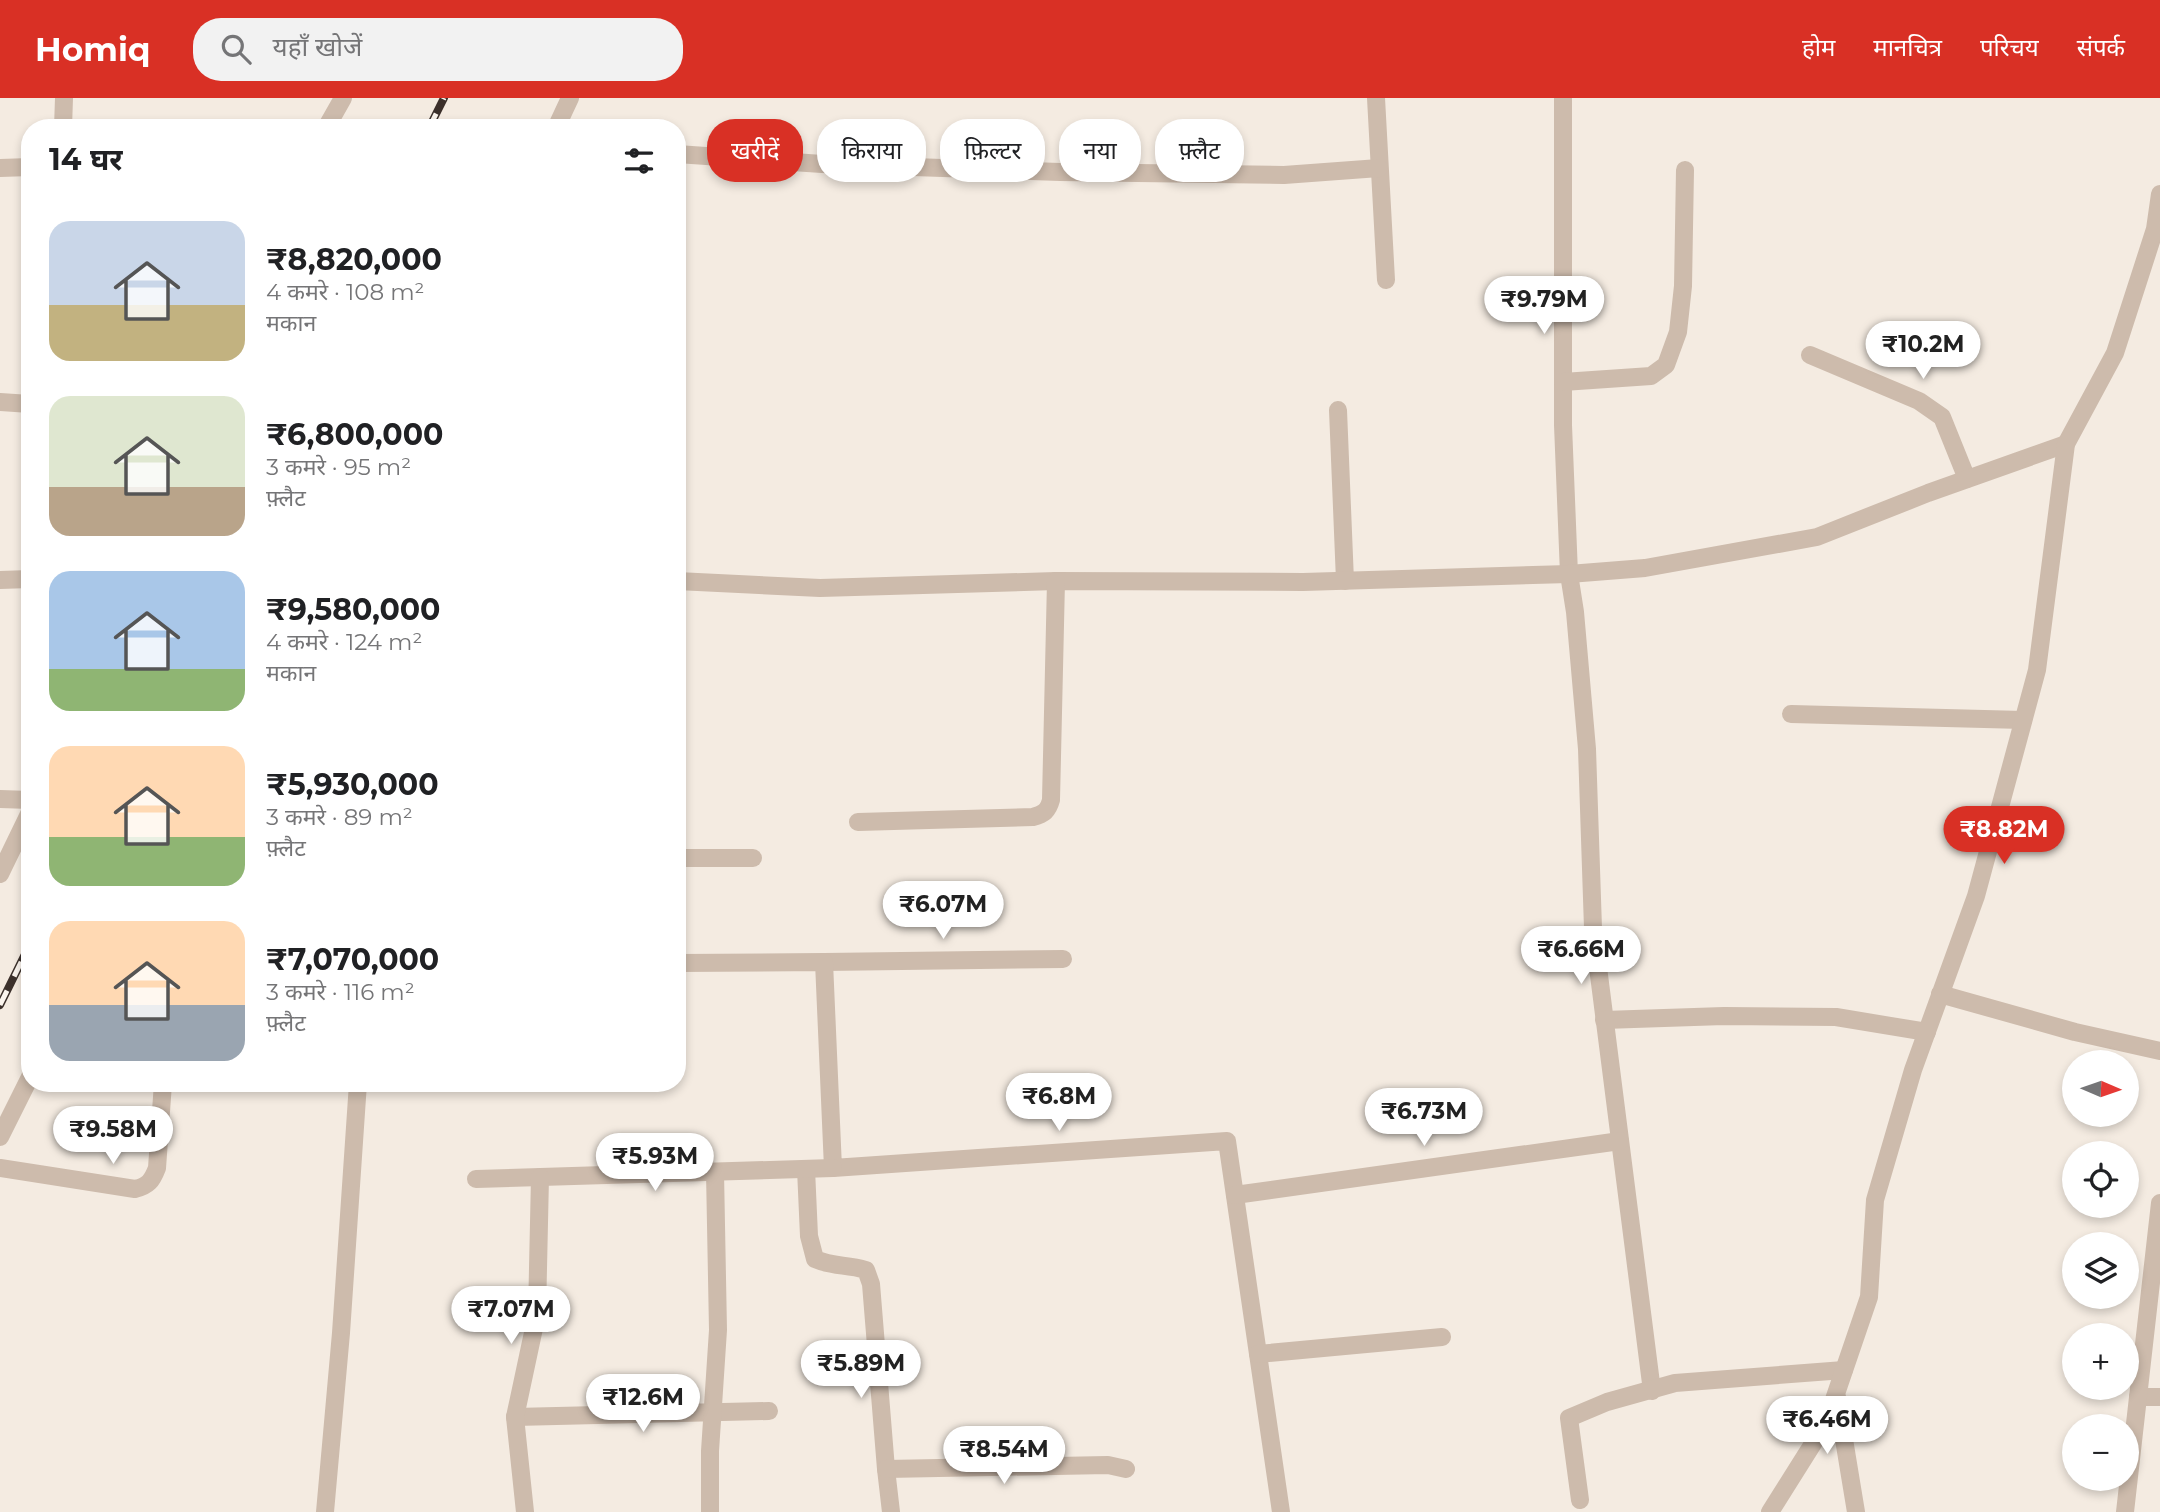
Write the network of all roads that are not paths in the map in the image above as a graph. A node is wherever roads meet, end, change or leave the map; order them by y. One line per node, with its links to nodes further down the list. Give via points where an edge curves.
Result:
1 (64, 98): 6 (street)
2 (343, 98): 7 (street)
3 (570, 98): 8 (street)
4 (1376, 98): 12 (street)
5 (1563, 98): 18 (street)
6 (63, 119)
7 (331, 119)
8 (560, 119)
9 (686, 155): 12 (street, via 1060,172 1284,175)
10 (21, 167): 11 (street)
11 (0, 168)
12 (1379, 168): 16 (street)
13 (1685, 170): 18 (street, via 1683,286 1678,332 1666,365 1651,376)
14 (2160, 194): 15 (street)
15 (2158, 229): 22 (street, via 2115,353)
16 (1386, 279)
17 (1810, 355): 23 (street, via 1919,401 1942,417)
18 (1563, 382): 24 (street)
19 (0, 401): 20 (street)
20 (21, 403)
21 (1338, 410): 27 (street)
22 (2066, 444): 23 (street); 31 (street, via 2037,670)
23 (1968, 479): 24 (street, via 1817,537 1645,568)
24 (1569, 573): 27 (street); 43 (street, via 1587,750 1593,928)
25 (21, 579): 26 (street)
26 (0, 580)
27 (1345, 580): 29 (street)
28 (686, 581): 29 (street, via 821,588)
29 (1056, 581): 34 (street, via 1049,808 1033,817)
30 (1791, 714): 31 (street)
31 (2023, 720): 42 (street, via 1976,896)
32 (0, 799): 33 (street)
33 (21, 800)
34 (858, 822)
35 (21, 831): 38 (street)
36 (686, 858): 37 (street)
37 (753, 858)
38 (0, 874)
39 (1063, 959): 40 (street)
40 (824, 962): 41 (street); 52 (street)
41 (686, 963)
42 (1940, 994): 44 (street); 45 (street)
43 (1604, 1020): 44 (street, via 1836,1017); 50 (street)
44 (1927, 1032): 61 (street, via 1875,1200 1869,1297)
45 (2160, 1051)
46 (22, 1092): 49 (street)
47 (162, 1092): 51 (street, via 157,1168 145,1186)
48 (357, 1092): 74 (street)
49 (0, 1137)
50 (1620, 1141): 57 (street); 63 (street)
51 (0, 1168)
52 (834, 1168): 53 (street); 57 (street, via 1227,1141)
53 (806, 1169): 54 (street); 71 (street, via 809,1236 815,1259 866,1270 871,1284)
54 (715, 1171): 55 (street); 69 (street, via 718,1331)
55 (540, 1177): 56 (street); 70 (street, via 537,1314)
56 (476, 1178)
57 (1235, 1195): 60 (street)
58 (2160, 1203): 62 (street)
59 (1442, 1337): 60 (street)
60 (1258, 1354): 78 (street)
61 (1843, 1370): 63 (street, via 1675,1383); 64 (street)
62 (2139, 1387)
63 (1652, 1391): 73 (street, via 1569,1418)
64 (1836, 1393): 79 (street, via 1826,1423); 80 (street)
65 (2139, 1396): 66 (street)
66 (2160, 1397)
67 (2138, 1400): 81 (street)
68 (769, 1411): 69 (street)
69 (712, 1413): 70 (street); 76 (street)
70 (515, 1417): 75 (street)
71 (886, 1469): 72 (street, via 1108,1465); 77 (street)
72 (1125, 1469)
73 (1580, 1500)
74 (325, 1512)
75 (525, 1512)
76 (709, 1512)
77 (891, 1512)
78 (1282, 1512)
79 (1770, 1512)
80 (1856, 1512)
81 (2125, 1512)

